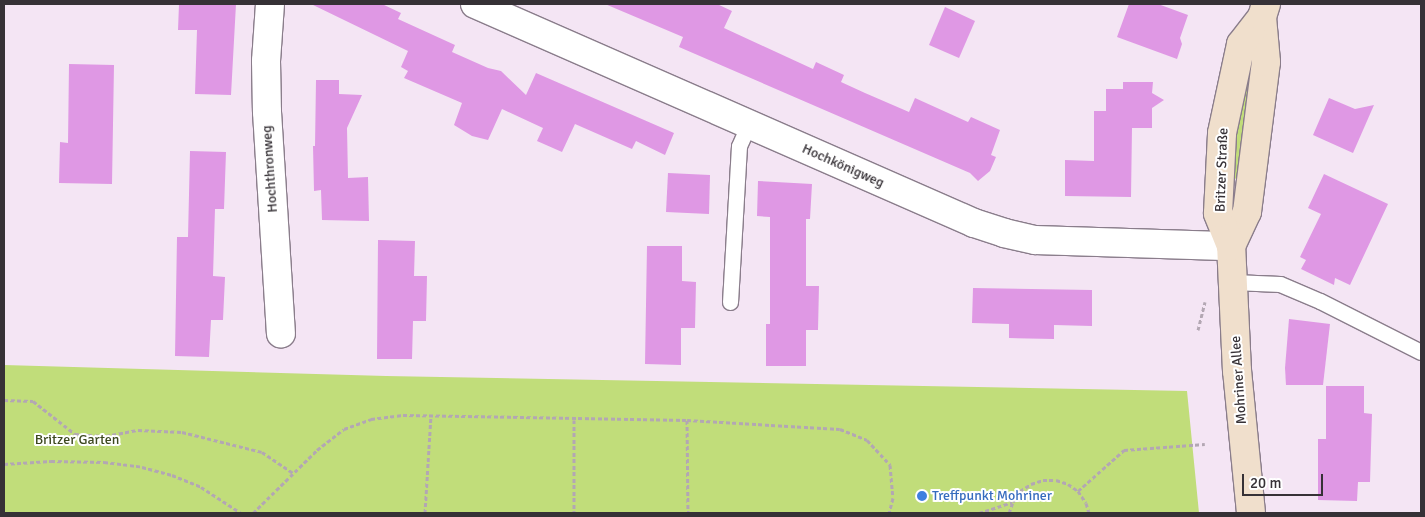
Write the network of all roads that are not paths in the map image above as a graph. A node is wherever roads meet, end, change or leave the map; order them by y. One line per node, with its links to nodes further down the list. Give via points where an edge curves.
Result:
1 (270, 4): 8 (street, Hochthronweg, via 266,112)
2 (475, 4): 4 (street, Hochkönigweg)
3 (1264, 10): 5 (main road, Britzer Straße, via 1241,44 1222,133 1218,213)
4 (749, 124): 5 (street, Hochkönigweg, via 974,223 1004,233 1035,240); 7 (lane, via 739,146)
5 (1231, 246): 6 (main road, Mohriner Allee)
6 (1233, 282): 9 (lane, via 1280,284); 10 (main road, Mohriner Allee, via 1237,370)
7 (730, 302)
8 (282, 334)
9 (1421, 352)
10 (1251, 513)

